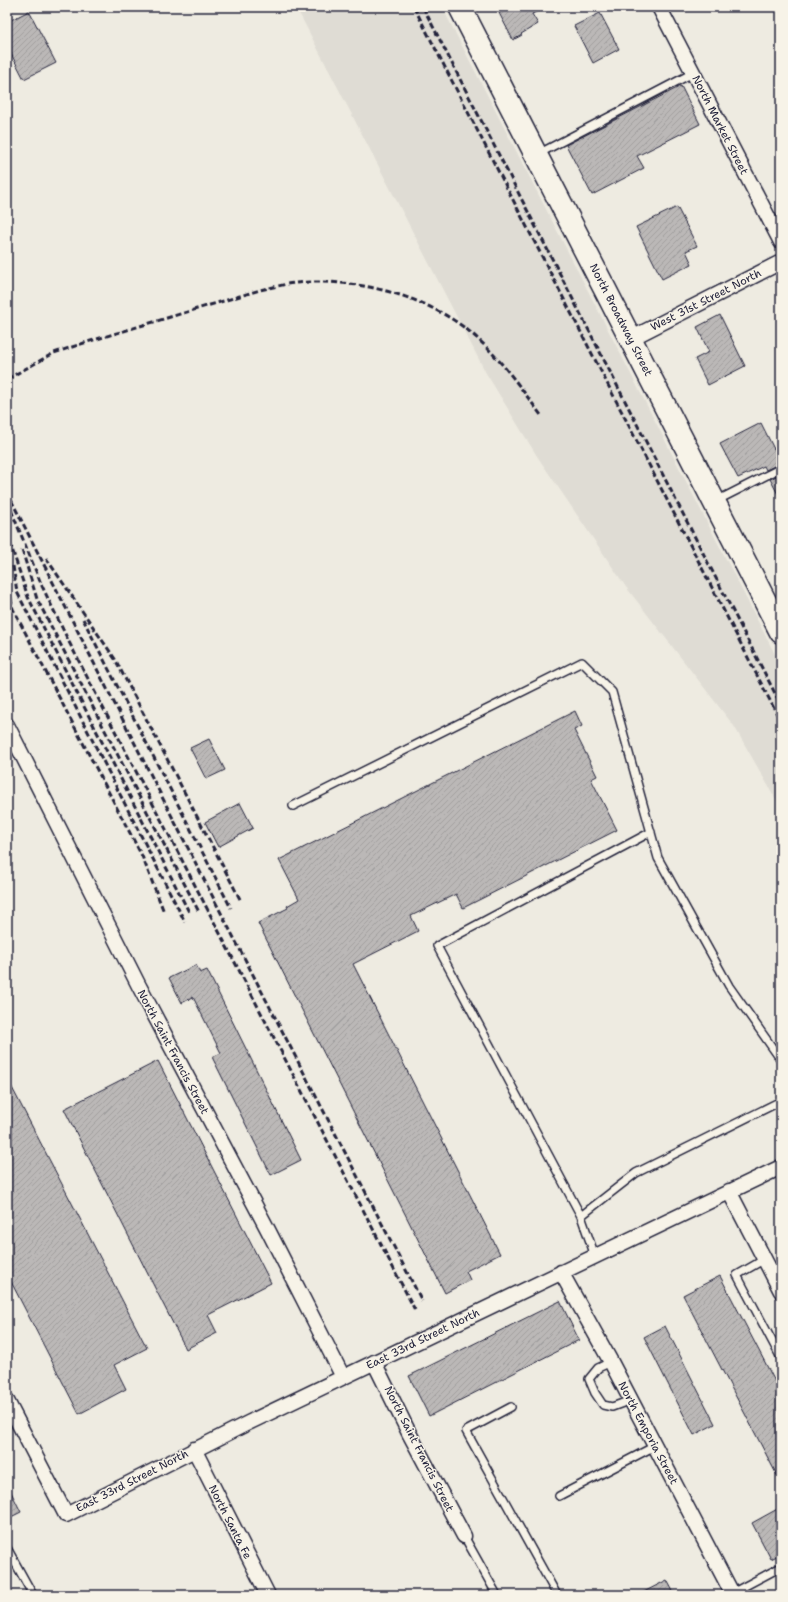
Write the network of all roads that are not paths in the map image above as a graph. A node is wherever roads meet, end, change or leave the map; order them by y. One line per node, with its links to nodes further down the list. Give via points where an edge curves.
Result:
1 (460, 7): 4 (main road, North Broadway Street)
2 (659, 7): 3 (street, North Market Street)
3 (693, 72): 4 (lane); 5 (street, North Market Street)
4 (536, 154): 7 (main road, North Broadway Street)
5 (781, 242)
6 (781, 262): 7 (street, West 31st Street North)
7 (630, 339): 9 (main road, North Broadway Street)
8 (781, 468): 9 (lane)
9 (714, 502): 10 (main road, North Broadway Street)
10 (781, 632)
11 (7, 725): 26 (street, North Saint Francis Street, via 139,986)
12 (293, 806): 13 (lane, via 582,662 612,692)
13 (651, 832): 14 (lane, via 658,858 729,986); 18 (lane, via 437,946)
14 (781, 1060)
15 (781, 1101): 18 (lane, via 636,1173)
16 (781, 1167): 17 (street, East 33rd Street North)
17 (729, 1191): 19 (street, East 33rd Street North); 20 (street)
18 (581, 1216): 19 (lane)
19 (595, 1256): 21 (street, East 33rd Street North)
20 (765, 1259): 22 (street); 23 (lane, via 737,1275)
21 (561, 1272): 24 (street, East 33rd Street North); 25 (street, North Emporia Street)
22 (781, 1291)
23 (781, 1358)
24 (374, 1362): 26 (street, East 33rd Street North); 33 (street, North Saint Francis Street)
25 (610, 1362): 27 (street, North Emporia Street); 27 (lane, via 598,1368 589,1379 595,1393 603,1405 612,1407)
26 (343, 1377): 31 (street, East 33rd Street North)
27 (631, 1400): 30 (street, North Emporia Street)
28 (7, 1401): 31 (street, East 33rd Street North, via 66,1515)
29 (510, 1407): 40 (lane, via 466,1431)
30 (655, 1446): 32 (lane); 36 (street, North Emporia Street)
31 (194, 1449): 38 (street, North Santa Fe)
32 (559, 1496)
33 (464, 1536): 39 (lane)
34 (7, 1548): 37 (lane)
35 (781, 1567): 36 (lane)
36 (732, 1594)
37 (33, 1595)
38 (268, 1595)
39 (497, 1595)
40 (558, 1595)

